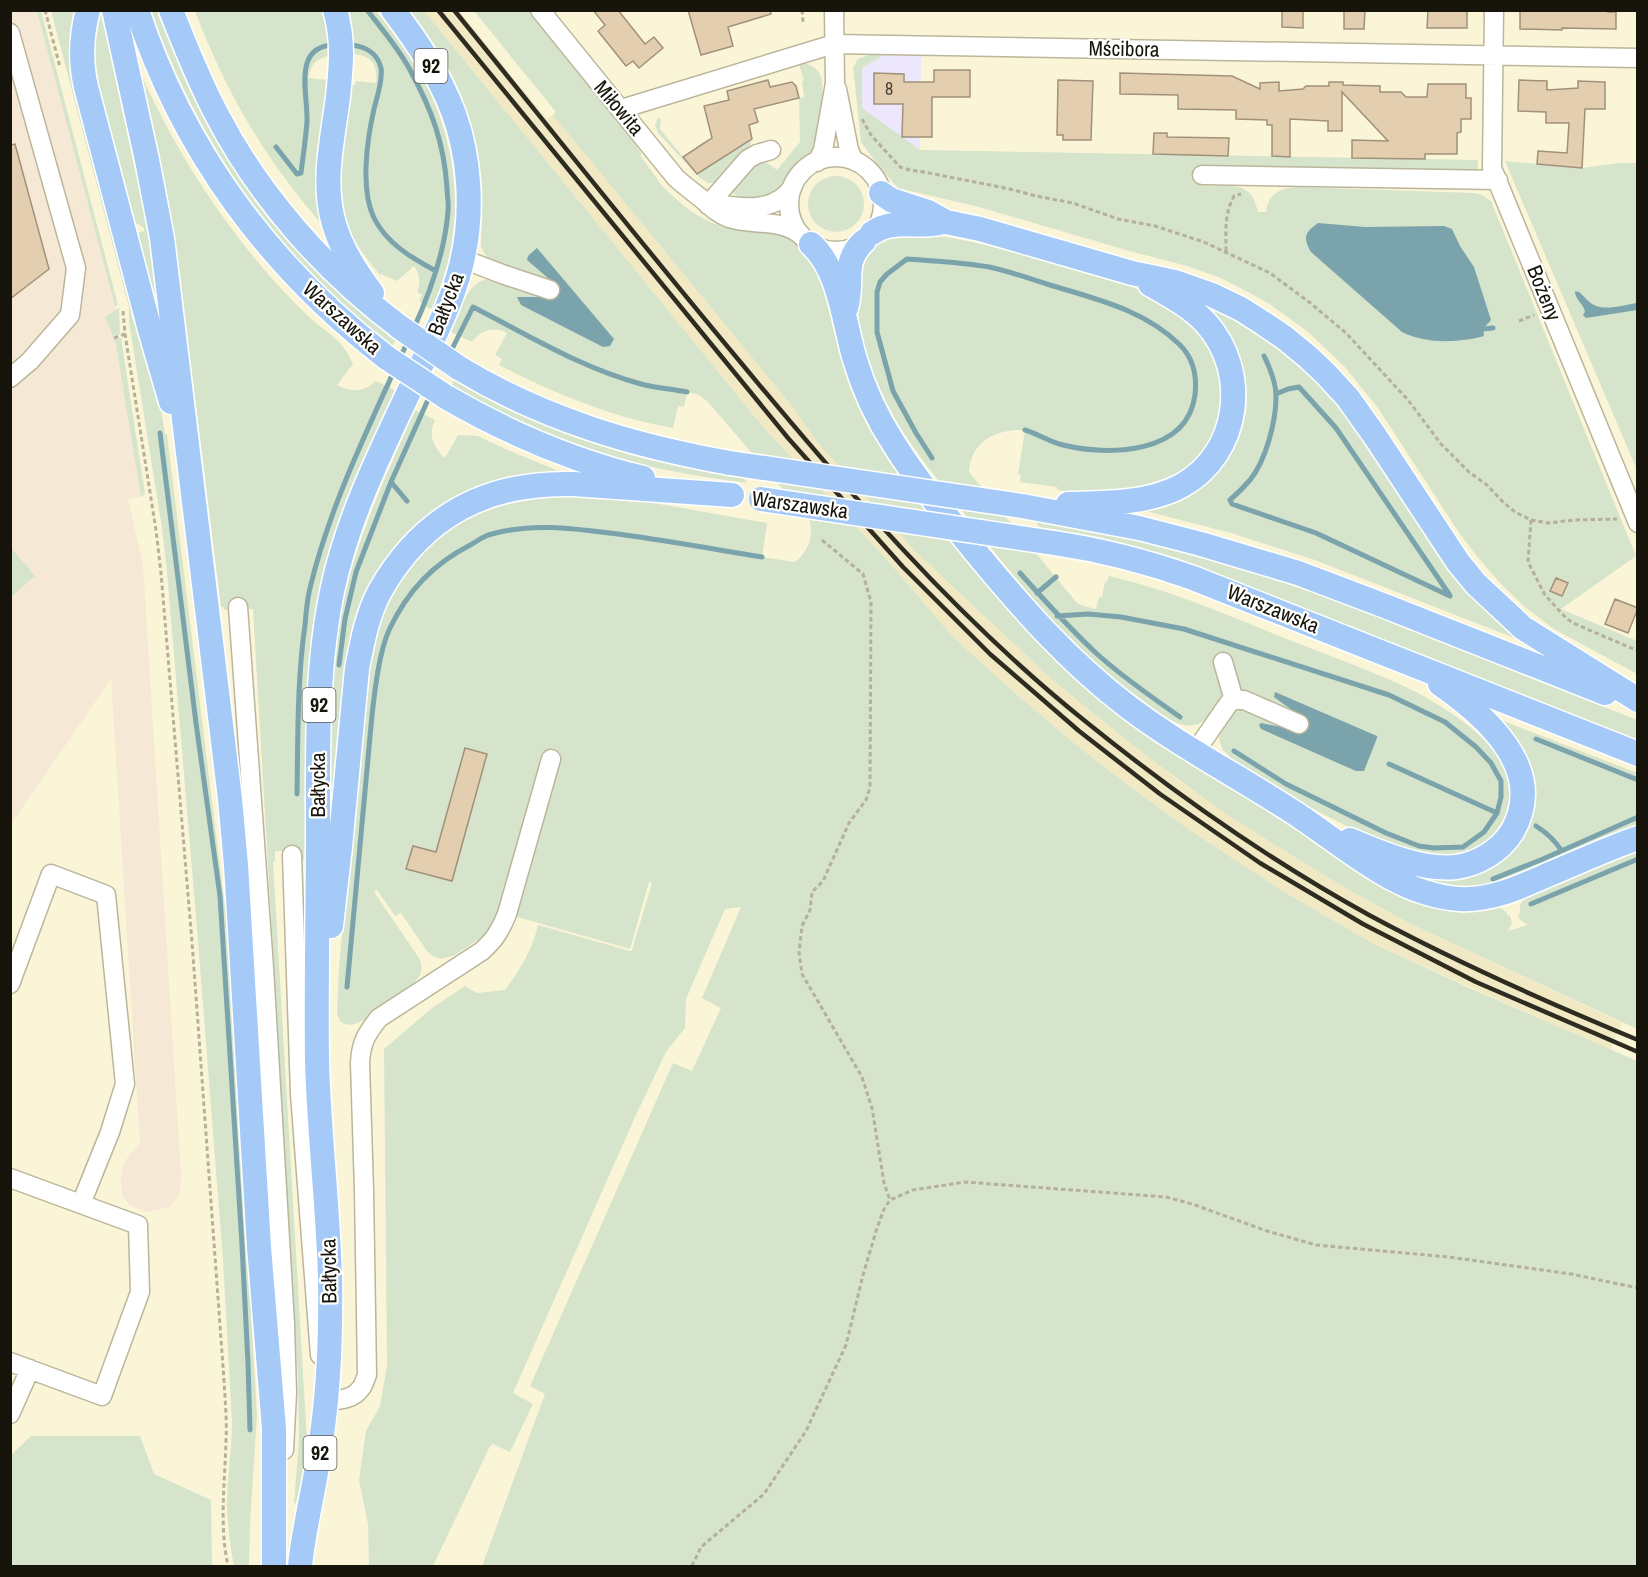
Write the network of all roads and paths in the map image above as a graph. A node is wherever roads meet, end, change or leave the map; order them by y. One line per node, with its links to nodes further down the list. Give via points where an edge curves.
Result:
1 (45, 10): 17 (path)
2 (88, 10): 44 (main road, via 82,40 83,74)
3 (114, 10): 44 (main road, 92, via 162,238)
4 (137, 10): 45 (main road, Warszawska, bridge, via 163,80 214,173 257,232 346,325 446,398 545,447 591,464 672,485)
5 (171, 10): 40 (main road, Warszawska, via 217,116 262,186 331,268)
6 (335, 10): 40 (main road, via 340,67 329,169 332,217 353,265)
7 (393, 10): 33 (main road, Bałtycka / 92, via 434,70 458,127 468,190)
8 (540, 10): 19 (street, Miłowita)
9 (802, 10): 12 (path)
10 (834, 10): 14 (street)
11 (1494, 10): 15 (street, Bożeny)
12 (803, 22)
13 (10, 33): 43 (street, via 76,268 70,315)
14 (834, 44): 15 (street, Mścibora); 18 (street); 19 (street, Mścibora)
15 (1493, 56): 16 (street, Mścibora); 24 (street, Bożeny, via 1492,168)
16 (1638, 58)
17 (60, 67)
18 (835, 83): 21 (street, via 823,150); 22 (street, via 850,155)
19 (621, 109): 28 (street, Miłowita, via 676,178)
20 (771, 150): 28 (street, via 748,159)
21 (816, 162): 22 (street, via 845,158); 25 (street, via 798,176)
22 (856, 162): 26 (street, via 870,171)
23 (1202, 175): 24 (street)
24 (1498, 180): 48 (street, Bożeny)
25 (793, 186): 28 (street, via 784,197 768,205 737,207); 31 (street, via 791,216)
26 (881, 193): 29 (main road); 30 (street, via 881,214)
27 (1244, 193): 32 (path, via 1234,196 1228,208)
28 (707, 202): 31 (street, Miłowita, via 716,212 731,218 781,225)
29 (946, 222): 30 (main road, via 891,224); 34 (main road)
30 (868, 237): 31 (street, via 848,249 838,250 822,249); 37 (main road, via 851,257)
31 (806, 240): 37 (main road, via 826,261)
32 (1226, 251)
33 (463, 259): 35 (street); 67 (main road, Bałtycka / 92, via 450,300 362,496 333,586 319,690)
34 (1132, 273): 46 (main road, via 1194,312 1222,347 1234,386 1225,438 1202,470 1182,486 1165,493 1121,502); 56 (main road, via 1212,295 1263,323 1308,357 1355,408 1476,584 1523,628)
35 (550, 290)
36 (123, 308): 41 (path)
37 (844, 313): 59 (main road, via 855,361 873,408 942,511 1040,627 1081,668)
38 (1540, 313): 39 (path)
39 (1519, 321)
40 (400, 328): 46 (main road, Warszawska, bridge, via 511,397 585,428 638,444 730,463)
41 (125, 334): 42 (path); 77 (path, via 159,551 192,942 225,1380 222,1517)
42 (114, 338)
43 (10, 378)
44 (192, 477): 54 (main road, 92)
45 (732, 495): 52 (main road, Warszawska, bridge, via 1095,550 1171,570); 67 (main road, via 573,484 515,488 451,513 413,546 380,592 363,640 328,948)
46 (1022, 506): 57 (main road, Warszawska, via 1139,528 1298,573)
47 (1531, 520): 51 (path, via 1528,562 1545,595 1573,623)
48 (1638, 523)
49 (822, 540): 69 (path, via 863,574 871,602 870,788 823,881 812,892 810,910 801,926 802,974 862,1077)
50 (238, 607): 65 (street)
51 (1638, 651)
52 (1402, 660): 60 (main road, Warszawska); 62 (main road, via 1443,685 1478,714 1509,749 1519,773 1523,799 1509,836 1490,855 1474,863 1434,867 1385,854)
53 (1222, 662): 55 (street)
54 (218, 687): 65 (street, via 251,867); 76 (main road, 92, via 234,833 259,1259 272,1392)
55 (1234, 700): 58 (street, via 1244,700); 59 (street)
56 (1638, 700)
57 (1638, 706)
58 (1299, 724)
59 (1195, 752): 62 (main road)
60 (1638, 754)
61 (551, 759): 74 (street, via 507,914 494,941 378,1018 361,1046 367,1375 362,1388 352,1396)
62 (1300, 817): 63 (main road, via 1393,879 1442,897 1463,899 1507,892)
63 (1638, 838)
64 (292, 855): 74 (street, via 300,1094)
65 (264, 968): 76 (street, via 288,1393)
66 (10, 984): 70 (street, via 51,874 106,895 125,1084)
67 (317, 1009): 74 (main road, Bałtycka / 92, via 330,1281)
68 (10, 1178): 70 (street)
69 (891, 1200): 71 (path, via 913,1190 965,1182 1166,1197 1316,1245 1449,1257); 79 (path, via 877,1228 846,1345 806,1431 764,1494 701,1547)
70 (81, 1204): 73 (street, via 138,1225 140,1292 102,1396)
71 (1638, 1288)
72 (10, 1362): 73 (street)
73 (30, 1369): 75 (street)
74 (325, 1408): 78 (main road, Bałtycka / 92)
75 (10, 1414)
76 (274, 1555)
77 (228, 1566)
78 (300, 1566)
79 (692, 1566)

